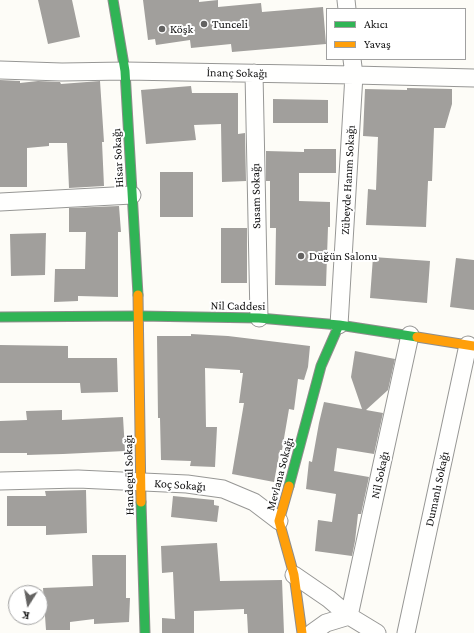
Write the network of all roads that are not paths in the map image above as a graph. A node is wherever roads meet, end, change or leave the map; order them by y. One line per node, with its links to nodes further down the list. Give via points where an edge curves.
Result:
1 (113, 0): 4 (street, Hisar Sokağı)
2 (353, 67): 5 (street, İnanç Sokağı); 6 (street, İnanç Sokağı); 12 (street, Zübeyde Hanım Sokağı)
3 (0, 70): 4 (street, İnanç Sokağı)
4 (125, 71): 5 (street, İnanç Sokağı); 7 (street, Hisar Sokağı)
5 (254, 73): 11 (street, Susam Sokağı)
6 (474, 78)
7 (132, 195): 8 (street); 9 (street, Hisar Sokağı)
8 (0, 202)
9 (139, 316): 10 (street, Nil Caddesi); 11 (street, Nil Caddesi); 16 (street, Handegül Sokağı)
10 (0, 317)
11 (258, 318): 12 (street, Nil Caddesi)
12 (339, 324): 13 (street, Nil Caddesi); 17 (street, Mevlana Sokağı, via 321,366)
13 (410, 335): 14 (street, Nil Caddesi); 19 (street, Nil Sokağı)
14 (471, 346): 24 (street, Dumanlı Sokağı)
15 (0, 481): 16 (street, Koç Sokağı, via 78,479)
16 (140, 483): 17 (street, Koç Sokağı, via 187,484 223,489 254,502); 20 (street, Handegül Sokağı)
17 (279, 521): 18 (street, Mevlana Sokağı)
18 (294, 575): 19 (street); 21 (street, Mevlana Sokağı)
19 (349, 616): 22 (street, via 326,623); 23 (street)
20 (145, 633)
21 (302, 633)
22 (312, 633)
23 (377, 633)
24 (406, 633)

